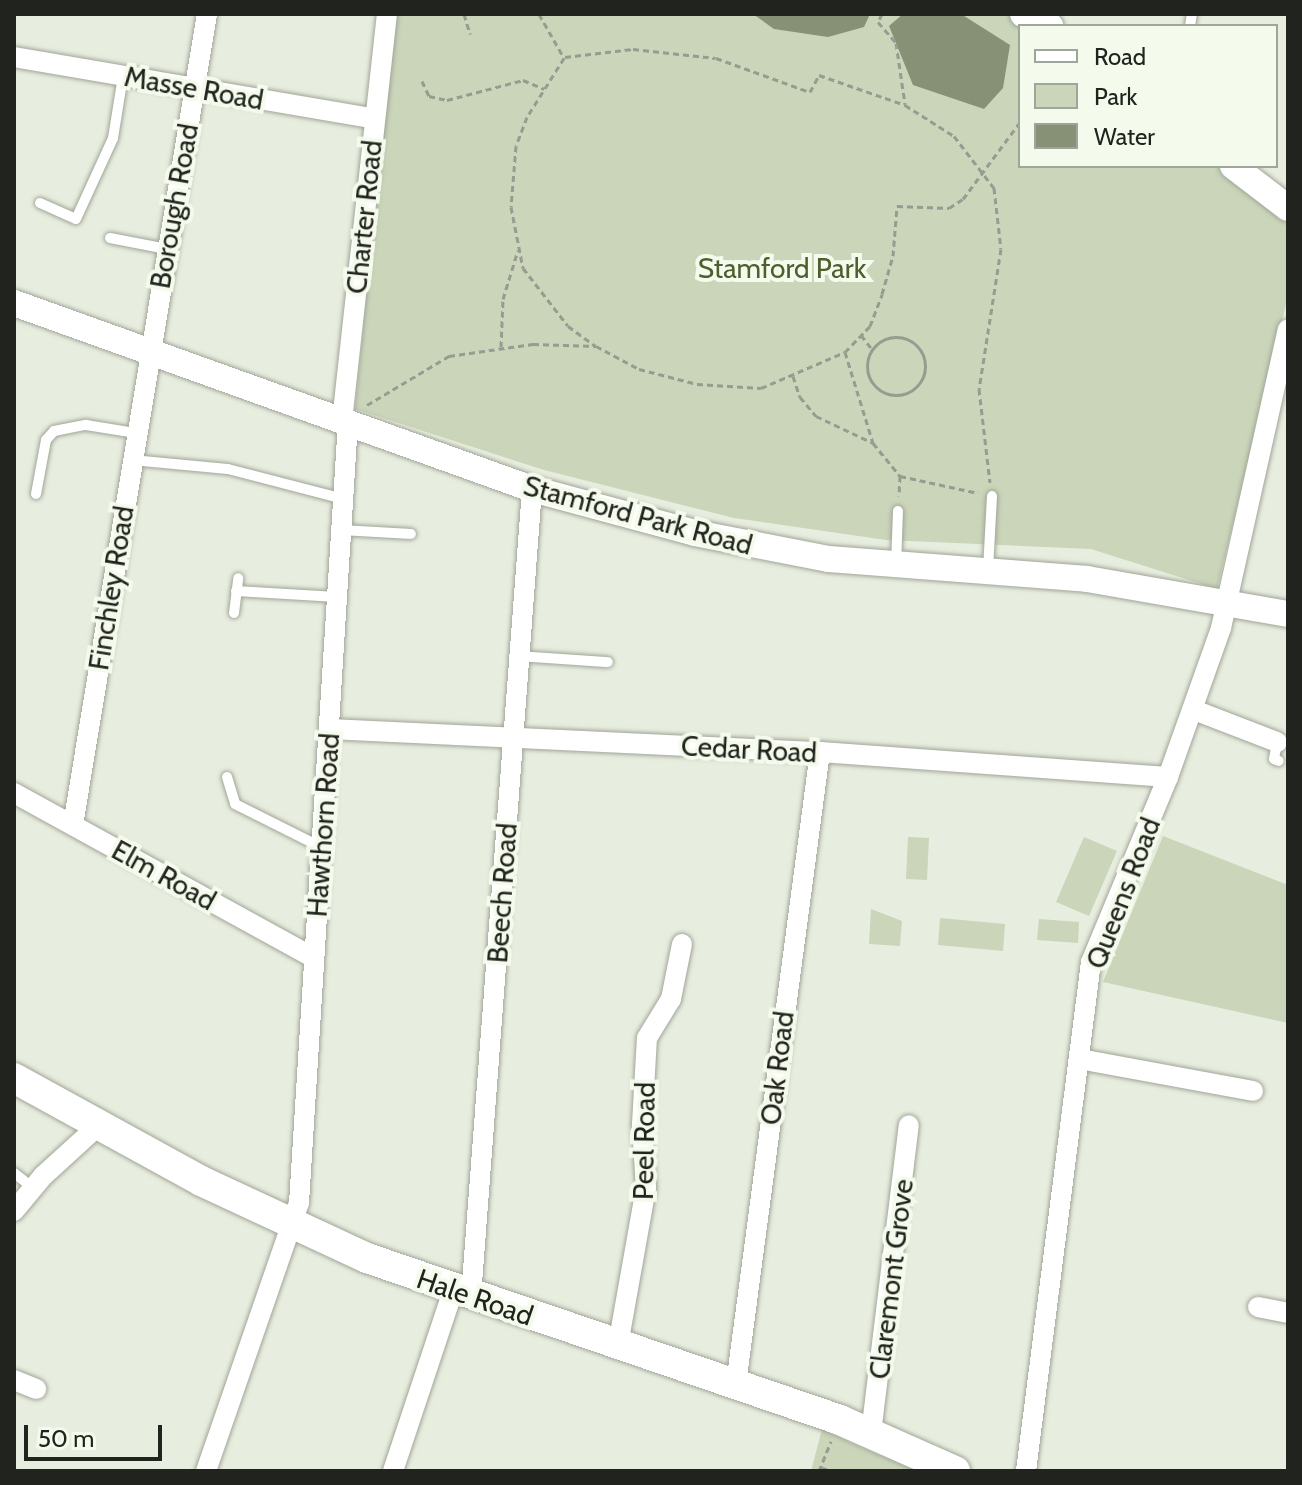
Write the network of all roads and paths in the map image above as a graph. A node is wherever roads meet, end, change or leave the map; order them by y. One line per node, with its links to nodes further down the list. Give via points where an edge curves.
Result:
1 (207, 14): 11 (street, Borough Road)
2 (387, 14): 14 (street, Charter Road)
3 (464, 14): 6 (path)
4 (539, 14): 8 (path)
5 (882, 14): 13 (path, via 878,22 896,43 907,88)
6 (470, 34)
7 (14, 57): 9 (street, Masse Road)
8 (564, 58): 12 (path); 13 (path, via 633,49 716,58 810,92 819,75)
9 (123, 76): 11 (street, Masse Road); 18 (lane, via 113,138 76,219)
10 (422, 81): 12 (path, via 429,96 447,100 523,80)
11 (194, 89): 14 (street, Masse Road); 21 (street, Borough Road)
12 (544, 89): 22 (path, via 527,117 511,176)
13 (905, 105): 17 (path, via 954,136)
14 (375, 119): 32 (street, Charter Road)
15 (1018, 125): 17 (path)
16 (1236, 168): 19 (street)
17 (985, 171): 25 (path, via 949,208 897,206 893,256 870,326); 39 (path, via 994,188 1001,249 979,389)
18 (40, 203)
19 (1288, 208)
20 (110, 238): 21 (lane)
21 (167, 249): 29 (street, Borough Road)
22 (518, 250): 26 (path, via 523,268 568,326); 27 (path, via 503,299)
23 (14, 303): 29 (street, Stamford Park Road)
24 (1288, 329): 49 (street, Queens Road)
25 (861, 335): 28 (path); 30 (path)
26 (596, 346): 27 (path); 31 (path, via 639,369 697,384 761,388)
27 (501, 347): 32 (path, via 449,356)
28 (872, 349): 28 (path, via 869,377 881,391 899,395 922,380 925,361 916,344 898,337)
29 (150, 350): 32 (street, Stamford Park Road); 33 (street, Finchley Road)
30 (845, 352): 31 (path); 34 (path)
31 (793, 376): 34 (path, via 800,397 816,416)
32 (345, 418): 37 (street, Stamford Park Road); 40 (street, Hawthorn Road)
33 (136, 433): 35 (street, Finchley Road); 38 (lane, via 77,425 48,435)
34 (873, 443): 36 (path)
35 (132, 460): 40 (lane, via 228,469); 62 (street, Finchley Road)
36 (900, 476): 39 (path); 41 (path)
37 (532, 489): 44 (street, Stamford Park Road, via 769,549); 52 (street, Beech Road)
38 (36, 494)
39 (992, 496): 45 (lane)
40 (344, 499): 42 (street, Hawthorn Road)
41 (898, 511): 44 (lane)
42 (342, 530): 43 (lane); 48 (street, Hawthorn Road)
43 (411, 534)
44 (896, 565): 45 (street, Stamford Park Road)
45 (988, 572): 49 (street, Stamford Park Road, via 1087,579)
46 (238, 578): 47 (lane)
47 (236, 591): 48 (lane); 50 (lane)
48 (337, 597): 55 (street, Hawthorn Road)
49 (1226, 604): 51 (street, Stamford Park Road); 54 (street, Queens Road)
50 (234, 613)
51 (1288, 614)
52 (519, 656): 53 (lane); 56 (street, Beech Road)
53 (608, 662)
54 (1194, 710): 57 (street); 60 (street, Queens Road)
55 (329, 729): 56 (street, Cedar Road); 63 (street, Hawthorn Road)
56 (513, 739): 58 (street, Cedar Road); 75 (street, Beech Road)
57 (1278, 751)
58 (820, 752): 60 (street, Cedar Road); 80 (street, Oak Road)
59 (227, 777): 63 (lane, via 235,804)
60 (1168, 777): 66 (street, Queens Road, via 1091,962)
61 (14, 793): 62 (street, Elm Road)
62 (73, 825): 65 (street, Elm Road)
63 (321, 847): 65 (street, Hawthorn Road)
64 (682, 944): 78 (street, Peel Road, via 671,999 647,1038 642,1124 646,1188)
65 (314, 958): 74 (street, Hawthorn Road)
66 (1079, 1059): 68 (street); 89 (street, Queens Road)
67 (14, 1078): 70 (main road, Hale Road)
68 (1253, 1091)
69 (909, 1125): 83 (street, Claremont Grove)
70 (98, 1126): 72 (street); 74 (main road, Hale Road)
71 (14, 1173): 72 (lane)
72 (32, 1187): 73 (street)
73 (14, 1211)
74 (294, 1226): 75 (main road, Hale Road); 85 (street, Hawthorn Road)
75 (462, 1294): 78 (main road, Hale Road); 86 (street, Beech Road)
76 (1258, 1307): 77 (street)
77 (1288, 1313)
78 (618, 1345): 80 (main road, Hale Road)
79 (14, 1380): 81 (street)
80 (736, 1384): 82 (main road, Hale Road)
81 (36, 1389)
82 (840, 1420): 83 (main road, Hale Road); 84 (path)
83 (871, 1433): 88 (main road, Hale Road)
84 (820, 1469): 87 (path)
85 (206, 1471)
86 (393, 1471)
87 (837, 1471)
88 (955, 1471)
89 (1026, 1471)

